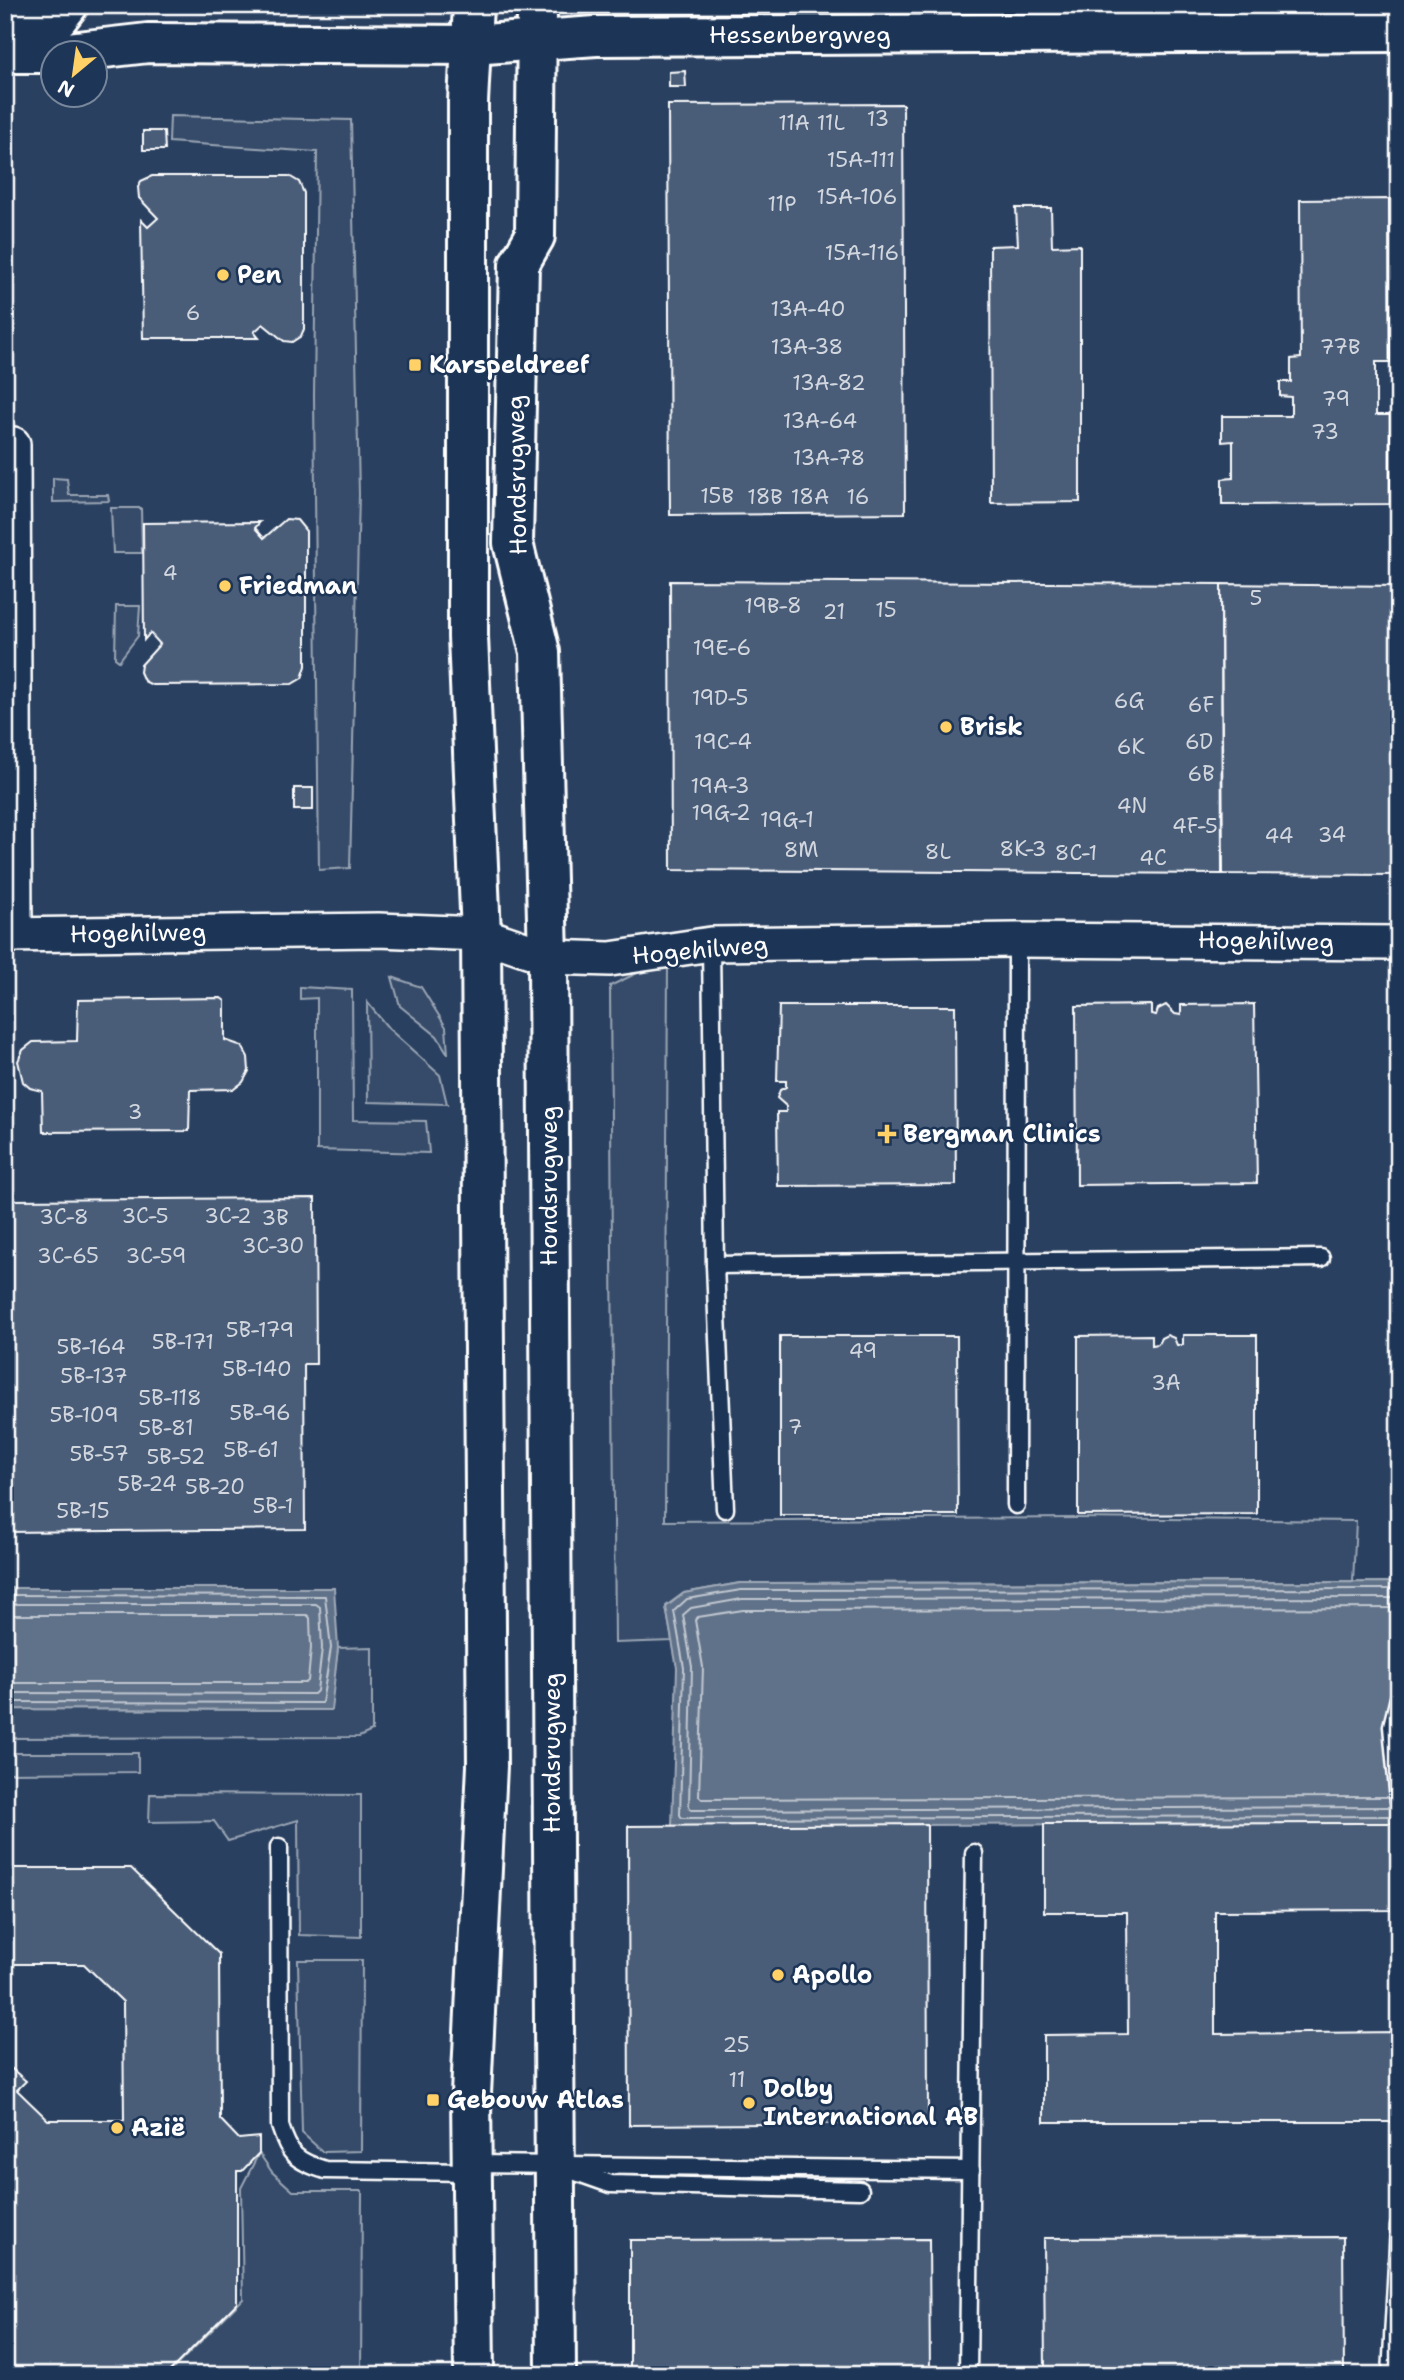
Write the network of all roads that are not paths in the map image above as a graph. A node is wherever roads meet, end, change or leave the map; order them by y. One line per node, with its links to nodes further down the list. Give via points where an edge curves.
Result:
1 (68, 5): 3 (street, via 57,19)
2 (473, 5): 6 (street, Hondsrugweg)
3 (5, 19)
4 (537, 22): 5 (street, Hessenbergweg); 6 (street, Hessenbergweg); 16 (street, Hondsrugweg, via 536,236 519,264 513,543 540,652)
5 (1399, 32)
6 (471, 45): 7 (street, via 148,43); 11 (street, Hondsrugweg, via 468,637)
7 (108, 48)
8 (5, 53): 9 (street)
9 (38, 53)
10 (13, 444): 12 (street)
11 (481, 934): 12 (street, Hogehilweg, via 378,930); 16 (street, Hogehilweg); 27 (street, Hondsrugweg, via 487,1766 471,2094)
12 (10, 935)
13 (1017, 940): 14 (street, Hogehilweg); 15 (street, Hogehilweg); 18 (lane)
14 (1399, 943)
15 (712, 944): 16 (street, Hogehilweg, via 610,959); 19 (lane)
16 (548, 957): 26 (street, Hondsrugweg)
17 (1321, 1258): 18 (lane)
18 (1015, 1262): 19 (lane); 20 (lane)
19 (715, 1265): 21 (lane)
20 (1016, 1505)
21 (725, 1509)
22 (1399, 1698): 23 (lane, via 1392,1726)
23 (1399, 1801)
24 (279, 1847): 27 (lane, via 280,2126 288,2151 307,2165 325,2170)
25 (974, 1853): 28 (lane)
26 (554, 2165): 27 (lane); 28 (lane); 29 (lane, via 610,2184); 32 (street, Hondsrugweg)
27 (472, 2168): 31 (street, Hondsrugweg)
28 (971, 2170): 33 (lane)
29 (860, 2190)
30 (1399, 2227): 34 (lane)
31 (474, 2375)
32 (556, 2375)
33 (968, 2375)
34 (1391, 2375)

